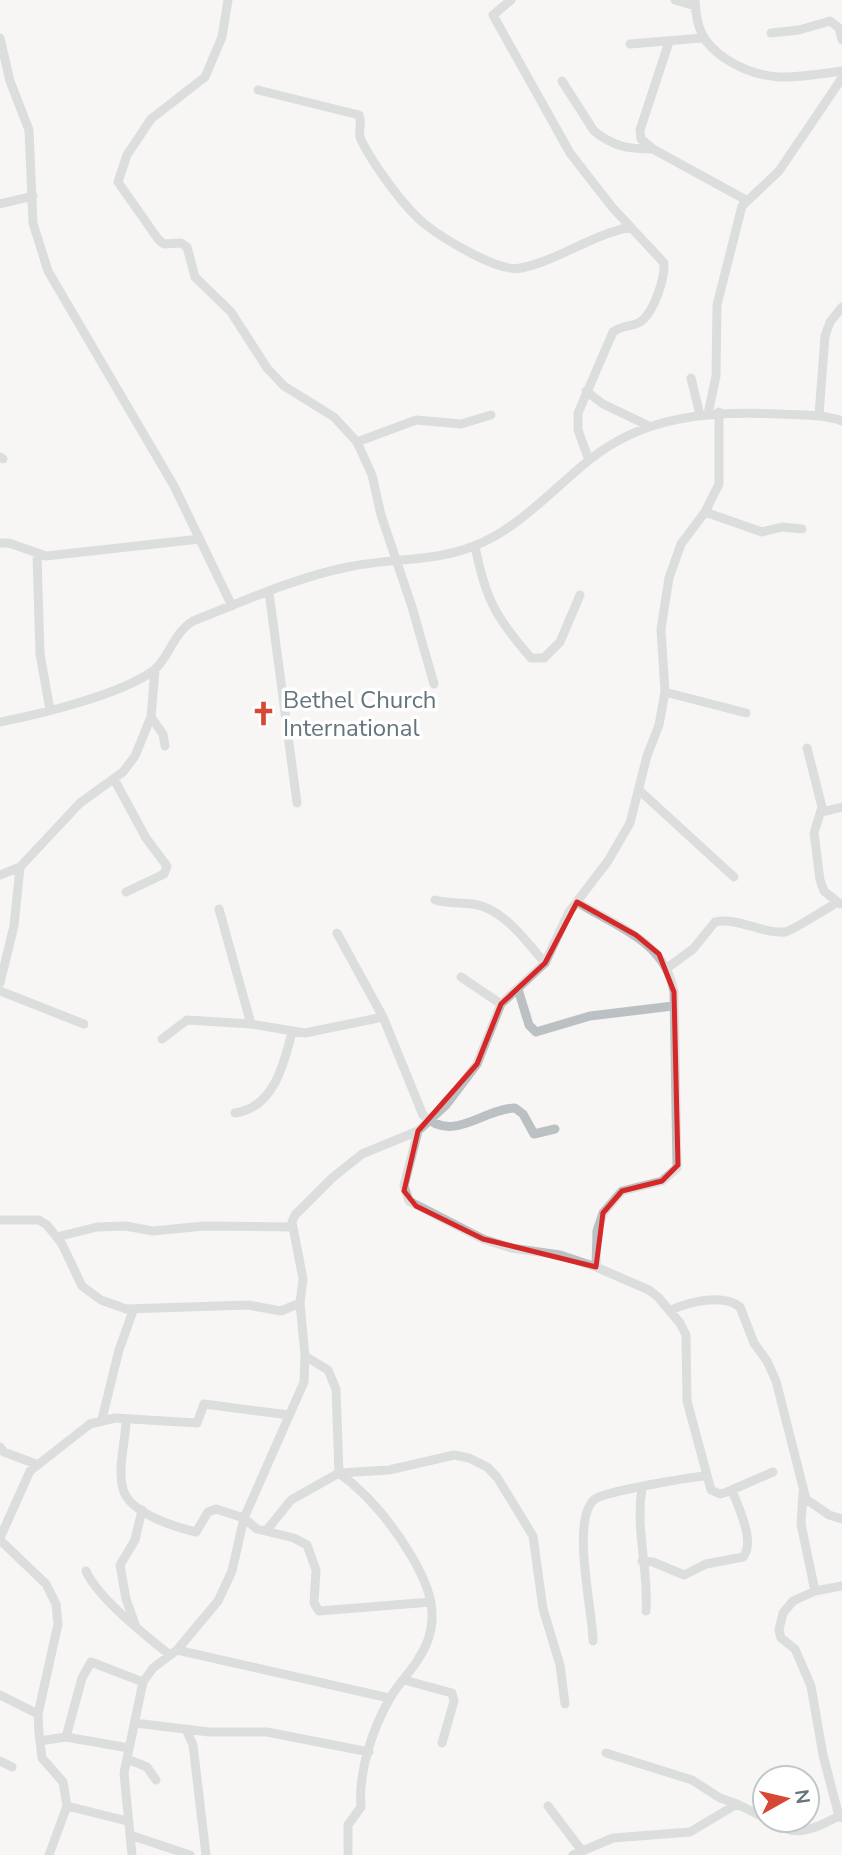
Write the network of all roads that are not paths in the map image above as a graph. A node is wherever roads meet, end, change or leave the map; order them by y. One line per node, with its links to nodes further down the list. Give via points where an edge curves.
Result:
1 (228, 0): 29 (street, via 222,37 205,77 151,119 127,155 118,182 163,244 187,247 195,277 231,312 267,368 284,386 334,417)
2 (511, 0): 19 (street, via 493,15 570,153)
3 (675, 0): 4 (street)
4 (695, 3): 7 (street)
5 (771, 33): 8 (street, via 830,21 839,28)
6 (0, 38): 16 (street, via 9,81 29,130)
7 (702, 38): 9 (street); 11 (street, via 747,73 776,78)
8 (842, 40)
9 (670, 42): 10 (street); 15 (street, via 640,131 642,142)
10 (630, 44)
11 (842, 71)
12 (842, 78): 17 (street, via 779,171)
13 (562, 81): 15 (street, via 602,137 618,147)
14 (258, 90): 19 (street, via 359,115 360,138 412,212 426,225 504,268 524,268)
15 (653, 149): 17 (street)
16 (33, 196): 18 (street); 33 (street, via 33,223 48,271 157,456)
17 (746, 200): 25 (street, via 717,305 716,376)
18 (0, 204)
19 (631, 227): 22 (street, via 661,258 664,273 644,318 613,332)
20 (842, 307): 26 (street, via 825,336)
21 (691, 378): 25 (street)
22 (586, 391): 28 (street); 30 (street, via 577,422)
23 (719, 412): 25 (street); 26 (street); 31 (street, via 719,484)
24 (491, 415): 29 (street, via 461,424 416,420)
25 (704, 415): 28 (street)
26 (819, 415): 27 (street)
27 (842, 421)
28 (647, 425): 30 (street)
29 (357, 442): 37 (street, via 372,475)
30 (589, 460): 35 (street, via 534,507)
31 (705, 512): 32 (street, via 762,532); 43 (street, via 681,544 669,578 661,629)
32 (802, 529)
33 (200, 539): 36 (street); 40 (street)
34 (0, 543): 36 (street)
35 (475, 546): 37 (street); 39 (street, via 487,594 500,622 531,658 544,658 560,642)
36 (37, 555): 44 (street, via 40,654)
37 (396, 559): 38 (street, via 300,578); 42 (street)
38 (269, 592): 40 (street); 52 (street)
39 (580, 595)
40 (232, 606): 41 (street, via 182,628)
41 (155, 670): 44 (street); 46 (street)
42 (434, 684)
43 (665, 692): 45 (street); 51 (street)
44 (50, 710): 47 (street)
45 (746, 713)
46 (151, 717): 48 (street); 50 (street, via 135,756)
47 (0, 722)
48 (165, 746)
49 (807, 748): 54 (street)
50 (114, 779): 55 (street, via 80,803); 58 (street, via 167,866 164,874)
51 (639, 790): 57 (street); 60 (street, via 630,824)
52 (297, 803)
53 (842, 807): 54 (street)
54 (822, 812): 61 (street, via 814,833 817,865 824,891)
55 (20, 867): 56 (street); 67 (street, via 17,908)
56 (0, 875)
57 (734, 877)
58 (126, 892)
59 (435, 900): 64 (street, via 471,904 499,914)
60 (577, 902): 64 (street); 65 (street, via 636,935 659,954)
61 (840, 903): 65 (street, via 790,931 715,922 693,949)
62 (219, 909): 74 (street)
63 (337, 933): 72 (street)
64 (545, 963): 68 (street)
65 (667, 968): 71 (street)
66 (461, 977): 70 (street)
67 (0, 983)
68 (518, 989): 70 (street); 71 (street, via 528,1025 536,1032 590,1016)
69 (0, 991): 73 (street)
70 (500, 1004): 78 (street, via 477,1064)
71 (673, 1006): 84 (street, via 677,1168 662,1181 622,1191 603,1213 597,1231)
72 (383, 1017): 75 (street); 78 (street, via 423,1115)
73 (84, 1024)
74 (251, 1024): 75 (street); 76 (street, via 187,1020)
75 (292, 1032): 77 (street, via 286,1057 261,1104)
76 (162, 1040)
77 (235, 1113)
78 (431, 1121): 79 (street, via 449,1128 515,1108 534,1133); 80 (street)
79 (555, 1129)
80 (418, 1131): 82 (street, via 362,1154 295,1215); 84 (street, via 404,1186 409,1201 483,1239)
81 (0, 1220): 83 (street, via 39,1220)
82 (291, 1227): 83 (street, via 204,1226 153,1231 97,1227); 85 (street, via 303,1279)
83 (57, 1237): 87 (street, via 82,1286 101,1300)
84 (596, 1267): 86 (street, via 649,1290)
85 (300, 1303): 87 (street, via 281,1311 216,1305); 88 (street)
86 (671, 1310): 96 (street, via 685,1335 687,1401); 99 (street, via 722,1301 740,1307 776,1381)
87 (133, 1311): 90 (street)
88 (305, 1356): 89 (street, via 304,1382); 94 (street, via 328,1370 336,1388)
89 (289, 1415): 91 (street, via 203,1404 197,1423); 101 (street)
90 (102, 1419): 91 (street); 93 (street)
91 (126, 1419): 100 (street, via 122,1485 126,1497)
92 (0, 1447): 93 (street)
93 (36, 1464): 104 (street)
94 (339, 1472): 103 (street, via 291,1500); 109 (street, via 392,1524 425,1577); 118 (street, via 389,1471 454,1455 480,1463 497,1477 533,1536 543,1609 560,1665)
95 (774, 1472): 98 (street)
96 (705, 1476): 97 (street); 98 (street, via 715,1493)
97 (642, 1488): 105 (street); 112 (street, via 600,1496 587,1511 585,1565)
98 (732, 1490): 105 (street, via 748,1547 743,1557 706,1564 684,1575)
99 (803, 1491): 102 (street, via 811,1505); 108 (street, via 801,1524)
100 (142, 1510): 101 (street, via 196,1532 213,1509); 111 (street, via 135,1540 120,1567)
101 (244, 1518): 103 (street, via 249,1525); 113 (street, via 232,1571 218,1601)
102 (842, 1519)
103 (267, 1531): 109 (street, via 303,1541 310,1549 316,1570 314,1603 319,1611)
104 (0, 1539): 119 (street, via 46,1584 56,1604 54,1654)
105 (642, 1561): 110 (street, via 648,1582)
106 (86, 1572): 111 (street, via 95,1587)
107 (842, 1586): 108 (street)
108 (815, 1591): 136 (street, via 793,1601 783,1613 779,1630 780,1638 795,1649 811,1686 823,1755)
109 (431, 1602): 114 (street, via 428,1638)
110 (646, 1611)
111 (135, 1624): 113 (street)
112 (593, 1641)
113 (173, 1653): 115 (street); 117 (street)
114 (404, 1680): 117 (street); 124 (street, via 452,1693 454,1701)
115 (143, 1682): 120 (street); 122 (street, via 91,1662)
116 (0, 1695): 119 (street)
117 (389, 1698): 126 (street)
118 (565, 1704)
119 (38, 1714): 123 (street)
120 (135, 1723): 121 (street); 125 (street)
121 (186, 1729): 126 (street, via 267,1732); 144 (street, via 193,1745)
122 (66, 1737): 123 (street); 125 (street)
123 (40, 1741): 133 (street, via 44,1762 63,1782)
124 (442, 1743)
125 (129, 1748): 128 (street)
126 (369, 1752): 145 (street, via 362,1807 348,1825)
127 (606, 1753): 132 (street, via 692,1780)
128 (127, 1759): 131 (street, via 147,1767); 137 (street)
129 (0, 1761): 130 (street)
130 (12, 1767)
131 (156, 1780)
132 (737, 1804): 135 (street); 140 (street, via 690,1832 613,1838)
133 (67, 1806): 137 (street); 141 (street)
134 (548, 1806): 140 (street)
135 (751, 1811)
136 (841, 1817): 138 (street)
137 (127, 1821): 139 (street)
138 (821, 1824)
139 (130, 1835): 142 (street); 143 (street)
140 (578, 1853)
141 (49, 1855)
142 (132, 1855)
143 (190, 1855)
144 (206, 1855)
145 (348, 1855)

